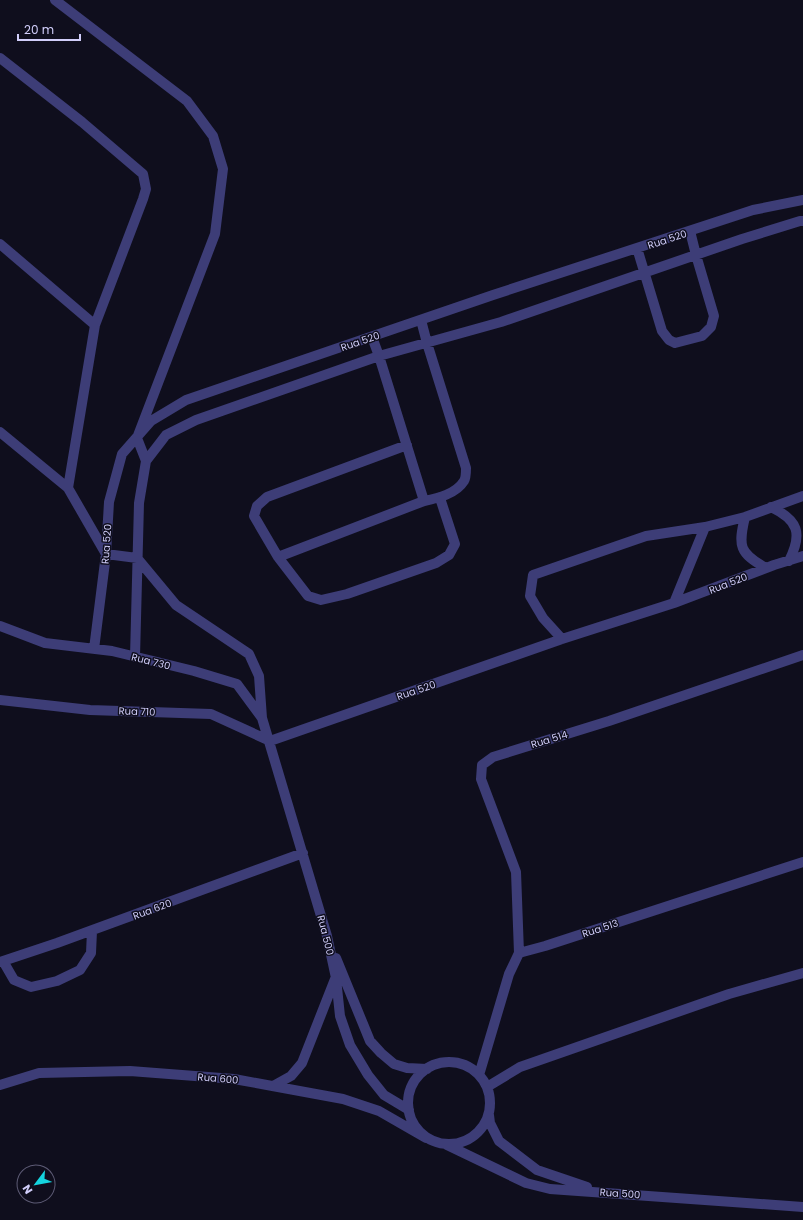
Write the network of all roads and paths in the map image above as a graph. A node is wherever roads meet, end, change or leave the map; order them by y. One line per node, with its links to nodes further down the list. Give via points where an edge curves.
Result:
1 (55, 0): 16 (lane, via 187,101 213,136 224,169 215,234)
2 (0, 58): 11 (lane, via 143,174 146,188 143,199)
3 (803, 200): 5 (lane, Rua 520, via 753,210)
4 (803, 221): 8 (lane, Rua 520)
5 (690, 231): 7 (lane, Rua 520); 8 (lane)
6 (0, 244): 11 (lane)
7 (637, 248): 9 (lane); 10 (lane, Rua 520)
8 (696, 255): 9 (lane, Rua 520); 9 (lane, via 714,316 710,327 702,336 675,343 669,340 662,331)
9 (644, 273): 13 (lane, Rua 520, via 501,322)
10 (421, 320): 12 (lane, Rua 520); 13 (lane)
11 (96, 325): 19 (lane)
12 (372, 337): 14 (lane); 16 (lane, Rua 520, via 186,400 152,421)
13 (427, 342): 14 (lane, Rua 520); 21 (lane, via 466,468 465,480 458,488)
14 (380, 356): 17 (lane); 18 (lane, Rua 520, via 196,420 166,435)
15 (0, 432): 19 (lane)
16 (137, 438): 18 (lane); 26 (lane, Rua 520, via 122,454 109,502)
17 (407, 445): 22 (lane); 28 (lane, via 267,497 257,506 254,516)
18 (146, 461): 29 (lane, Rua 520, via 139,503)
19 (68, 488): 26 (lane)
20 (803, 496): 23 (lane)
21 (440, 498): 22 (lane); 28 (lane, via 455,544 449,555 436,563 347,594 321,600 308,596)
22 (424, 501): 28 (lane)
23 (770, 507): 24 (lane); 30 (lane, via 788,517 793,524 796,542)
24 (745, 517): 25 (lane); 31 (lane, via 741,534 744,551 749,558)
25 (705, 527): 32 (lane); 34 (lane, via 646,536 533,575 530,596 543,618)
26 (106, 554): 29 (lane); 35 (lane, Rua 520)
27 (803, 556): 30 (lane, Rua 520)
28 (278, 557)
29 (137, 558): 37 (lane, Rua 520); 39 (lane, via 176,605 249,654 259,676)
30 (789, 560): 31 (lane, Rua 520)
31 (766, 568): 32 (lane, Rua 520)
32 (674, 603): 34 (lane, Rua 520)
33 (0, 626): 35 (lane, Rua 730, via 45,643)
34 (562, 639): 40 (lane, Rua 520)
35 (94, 649): 37 (lane, Rua 730)
36 (803, 655): 45 (lane, Rua 514, via 608,722 493,756 482,765 481,780 516,872)
37 (135, 657): 39 (lane, Rua 730, via 237,684)
38 (0, 700): 40 (lane, Rua 710, via 90,710 210,714)
39 (262, 718): 40 (lane, Rua 730)
40 (270, 741): 41 (lane, Rua 500)
41 (303, 853): 43 (lane, Rua 620); 44 (lane, Rua 500)
42 (803, 862): 45 (lane, Rua 513)
43 (92, 931): 46 (lane, Rua 620); 46 (lane, via 91,953 80,970 57,981 31,986 14,980)
44 (327, 936): 48 (lane, Rua 500); 49 (lane, via 370,1041 394,1064 407,1068)
45 (519, 953): 50 (lane, via 509,974)
46 (2, 962)
47 (803, 973): 53 (lane, via 729,994 520,1067)
48 (336, 978): 52 (lane, via 302,1063 291,1076); 54 (lane, Rua 500, via 340,1016 350,1045 384,1095)
49 (427, 1069): 50 (lane, via 440,1063 454,1062 468,1067); 54 (lane, via 414,1083 408,1101)
50 (479, 1075): 53 (lane)
51 (0, 1085): 52 (lane, Rua 600, via 39,1073 130,1071 234,1079)
52 (273, 1086): 56 (lane, Rua 600, via 343,1099 379,1111)
53 (487, 1087): 55 (lane)
54 (409, 1110): 56 (lane, via 412,1121)
55 (489, 1115): 57 (lane, via 477,1134 458,1144); 58 (lane, via 499,1141 537,1170)
56 (426, 1138): 57 (lane)
57 (446, 1144): 58 (lane, Rua 500, via 526,1183 550,1189)
58 (601, 1192): 59 (lane, Rua 500)
59 (803, 1207)

